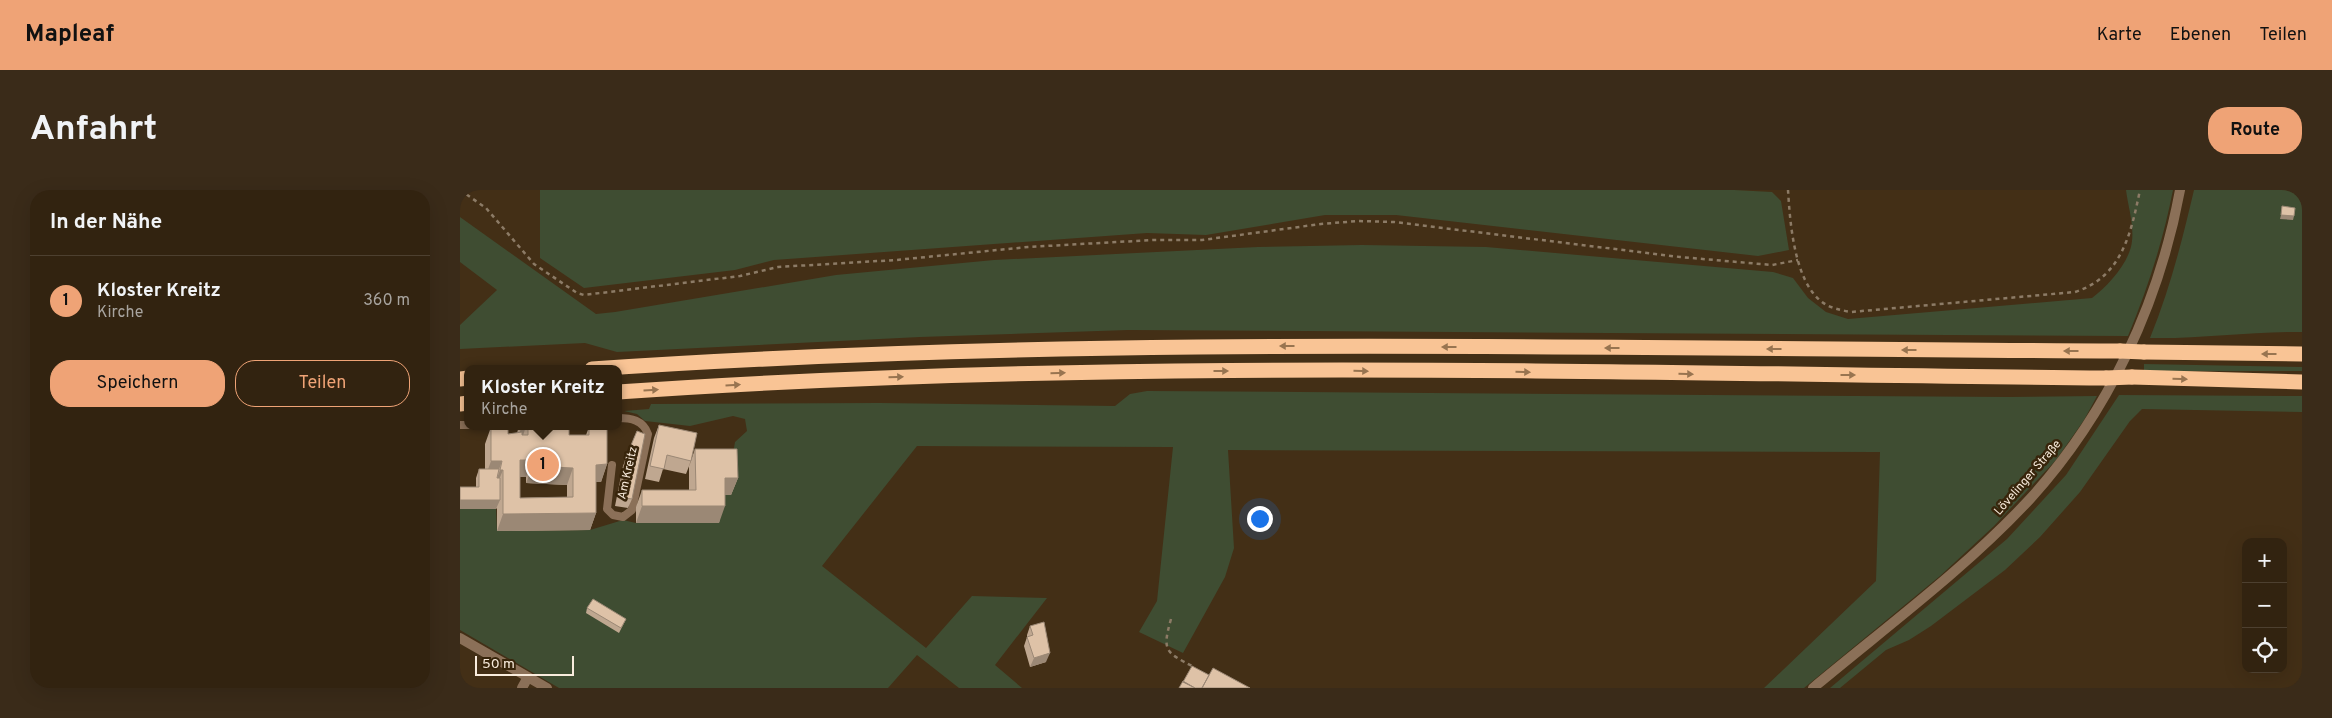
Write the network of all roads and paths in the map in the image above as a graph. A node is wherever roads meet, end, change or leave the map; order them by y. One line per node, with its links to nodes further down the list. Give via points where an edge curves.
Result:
1 (460, 190): 5 (path, via 486,208 534,264 584,295 740,276 778,267 1028,247 1202,240 1358,221 1394,222 1680,257 1772,265)
2 (1788, 190): 5 (path)
3 (2140, 190): 5 (path, via 2127,239 2116,260 2100,280 2075,292 1851,312 1822,302 1804,279)
4 (2180, 190): 20 (street, Lövelinger Straße, via 2168,244 2136,335 2078,440 2035,493 2000,528)
5 (1798, 260)
6 (2302, 354): 7 (highway, one-way to 7, bridge, via 1144,347 810,356)
7 (622, 367)
8 (2302, 382): 9 (highway, one-way to 8, bridge, via 812,380 1312,370 2132,377)
9 (622, 392)
10 (622, 419): 13 (lane, Am Kreitz, via 638,421 648,432)
11 (612, 465): 13 (lane, Am Kreitz, via 609,511 620,517 626,515 632,510)
12 (644, 498): 13 (lane)
13 (635, 499)
14 (1171, 619): 16 (path, via 1165,640 1167,649)
15 (460, 638): 17 (street)
16 (1200, 670)
17 (528, 677): 18 (street); 19 (street)
18 (522, 688)
19 (546, 688)
20 (1813, 688)

